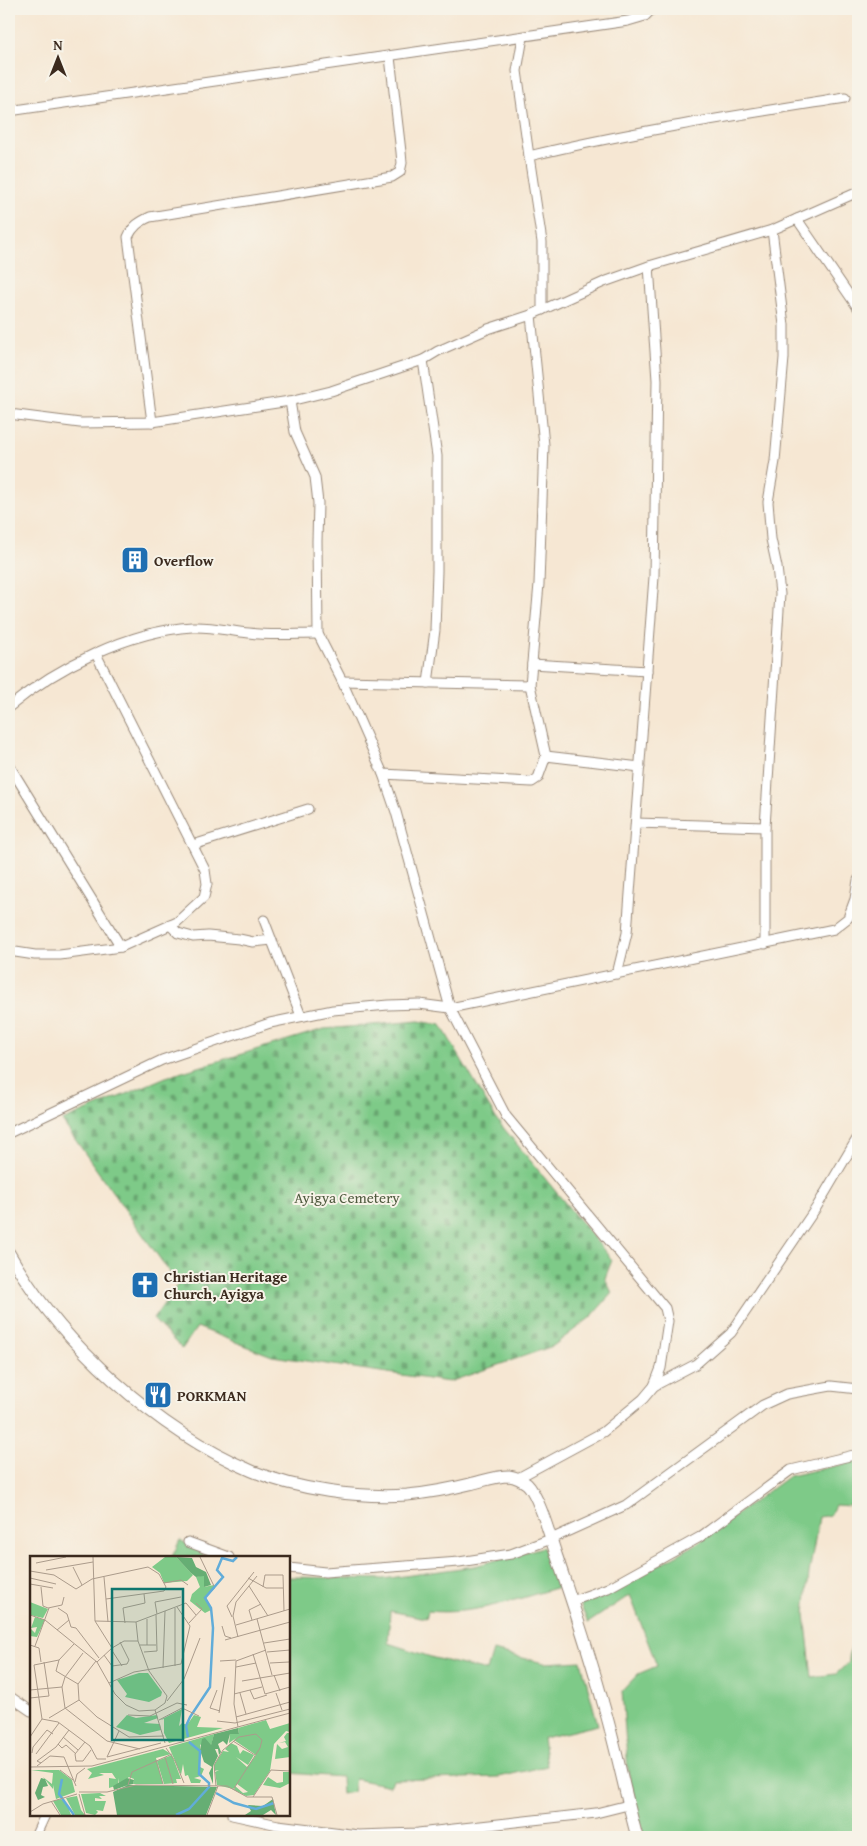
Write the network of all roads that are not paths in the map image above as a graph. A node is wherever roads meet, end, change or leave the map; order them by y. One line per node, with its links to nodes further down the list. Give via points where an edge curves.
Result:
1 (652, 9): 2 (street, via 645,16 628,21)
2 (523, 37): 3 (street); 6 (street, via 518,71)
3 (390, 57): 5 (street); 17 (street, via 402,158 400,172 392,177 150,217 131,230 128,237)
4 (845, 98): 6 (street, via 674,125)
5 (9, 111)
6 (529, 156): 12 (street, via 542,242)
7 (858, 192): 8 (street)
8 (797, 219): 9 (street); 11 (street)
9 (772, 230): 10 (street); 32 (street, via 784,325 784,358 776,461 768,502 780,594)
10 (649, 266): 12 (street); 21 (street, via 657,380 654,577)
11 (858, 308)
12 (542, 310): 13 (street)
13 (531, 314): 14 (street, via 488,329); 20 (street, via 544,445 539,584)
14 (423, 360): 15 (street, via 331,391); 23 (street, via 437,456 435,630)
15 (290, 401): 17 (street); 18 (street, via 295,432 315,477 318,503)
16 (9, 414): 17 (street, via 80,423)
17 (152, 422)
18 (318, 634): 19 (street, via 251,633 194,627 139,637); 22 (street)
19 (96, 654): 25 (street, via 65,668); 33 (street)
20 (532, 664): 21 (street); 24 (street)
21 (647, 671): 28 (street)
22 (342, 681): 23 (street); 29 (street)
23 (428, 683): 24 (street)
24 (530, 685): 26 (street)
25 (9, 707)
26 (546, 756): 28 (street); 29 (street, via 538,778 532,782)
27 (9, 765): 39 (street)
28 (640, 767): 31 (street)
29 (383, 774): 42 (street)
30 (308, 809): 33 (street)
31 (636, 823): 32 (street); 41 (street, via 626,933)
32 (765, 827): 38 (street)
33 (193, 846): 36 (street, via 205,870 207,884 204,897)
34 (858, 880): 38 (street, via 848,918 834,929)
35 (264, 920): 37 (street)
36 (170, 925): 37 (street, via 178,933 193,937 216,936 253,942); 39 (street)
37 (272, 940): 43 (street)
38 (764, 944): 41 (street)
39 (121, 947): 40 (street, via 60,955)
40 (9, 951)
41 (617, 974): 42 (street)
42 (450, 1008): 43 (street, via 388,1005); 47 (street, via 506,1116 665,1308 667,1332)
43 (301, 1016): 44 (street, via 270,1023 162,1060)
44 (9, 1133)
45 (858, 1137): 47 (street, via 816,1208 730,1333 696,1364)
46 (9, 1253): 50 (street, via 47,1309 100,1368 162,1420 253,1471 323,1490 363,1494 407,1495 501,1477)
47 (654, 1386): 50 (street, via 604,1432)
48 (858, 1389): 51 (street, via 831,1386 787,1394 763,1405 626,1505)
49 (858, 1454): 55 (street, via 791,1470 700,1537 608,1588)
50 (518, 1478): 51 (street, via 535,1494)
51 (551, 1539): 54 (street, via 511,1554 460,1562 325,1572); 55 (street)
52 (188, 1542): 53 (street)
53 (226, 1556)
54 (290, 1568)
55 (572, 1601): 58 (street, via 604,1703)
56 (9, 1696): 57 (street)
57 (30, 1710)
58 (628, 1805): 60 (street, via 596,1812 418,1833 358,1835); 62 (street)
59 (45, 1816): 61 (street)
60 (237, 1816)
61 (35, 1837)
62 (638, 1837)

